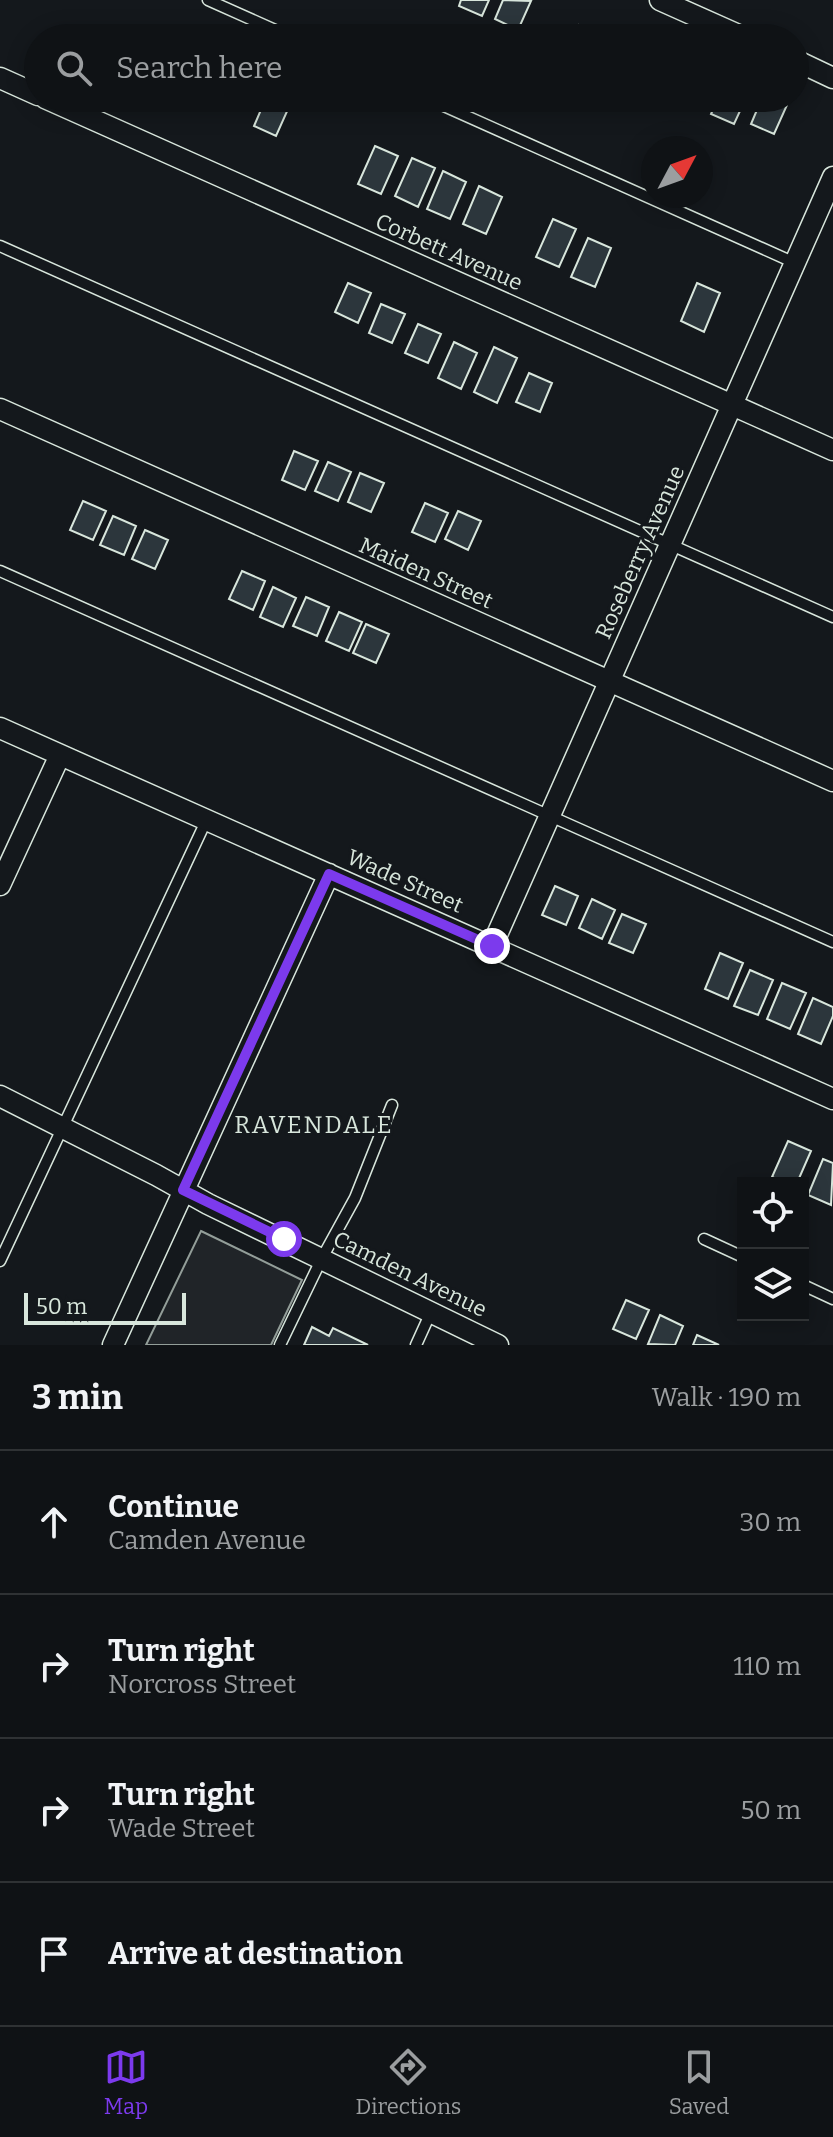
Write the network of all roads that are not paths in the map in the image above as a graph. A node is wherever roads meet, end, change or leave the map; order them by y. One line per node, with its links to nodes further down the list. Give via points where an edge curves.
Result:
1 (208, 0): 3 (lane)
2 (660, 0): 4 (street)
3 (262, 24)
4 (714, 24)
5 (809, 67): 7 (street)
6 (0, 78): 8 (street)
7 (833, 78)
8 (24, 89)
9 (76, 112): 14 (street, Corbett Avenue)
10 (457, 112): 13 (lane)
11 (833, 177): 13 (street, Roseberry Avenue)
12 (0, 246): 17 (lane)
13 (795, 263): 14 (street, Roseberry Avenue)
14 (732, 405): 16 (street, Corbett Avenue); 17 (street, Roseberry Avenue)
15 (0, 409): 20 (street, Maiden Street)
16 (833, 450)
17 (670, 543): 19 (lane); 20 (street, Roseberry Avenue)
18 (0, 571): 24 (lane)
19 (833, 617)
20 (609, 681): 23 (street, Maiden Street); 24 (street, Roseberry Avenue)
21 (0, 728): 22 (street, Wade Street)
22 (60, 755): 25 (street, Wade Street); 27 (street)
23 (833, 781)
24 (550, 815): 28 (lane); 29 (street, Roseberry Avenue)
25 (207, 819): 26 (street, Wade Street); 33 (lane)
26 (329, 874): 29 (street, Wade Street); 34 (street)
27 (0, 885)
28 (833, 942)
29 (492, 946): 31 (street, Wade Street)
30 (0, 1096): 33 (street, Camden Avenue)
31 (833, 1099)
32 (392, 1105): 37 (lane, via 355,1198)
33 (63, 1128): 34 (street, Camden Avenue); 38 (lane)
34 (183, 1190): 37 (street, Camden Avenue); 42 (street)
35 (704, 1239): 36 (lane)
36 (737, 1254)
37 (322, 1258): 41 (street, Camden Avenue); 43 (lane)
38 (0, 1261)
39 (809, 1288): 40 (lane)
40 (833, 1299)
41 (431, 1312): 44 (lane); 45 (street, Camden Avenue)
42 (113, 1345)
43 (280, 1345)
44 (416, 1345)
45 (498, 1345)

